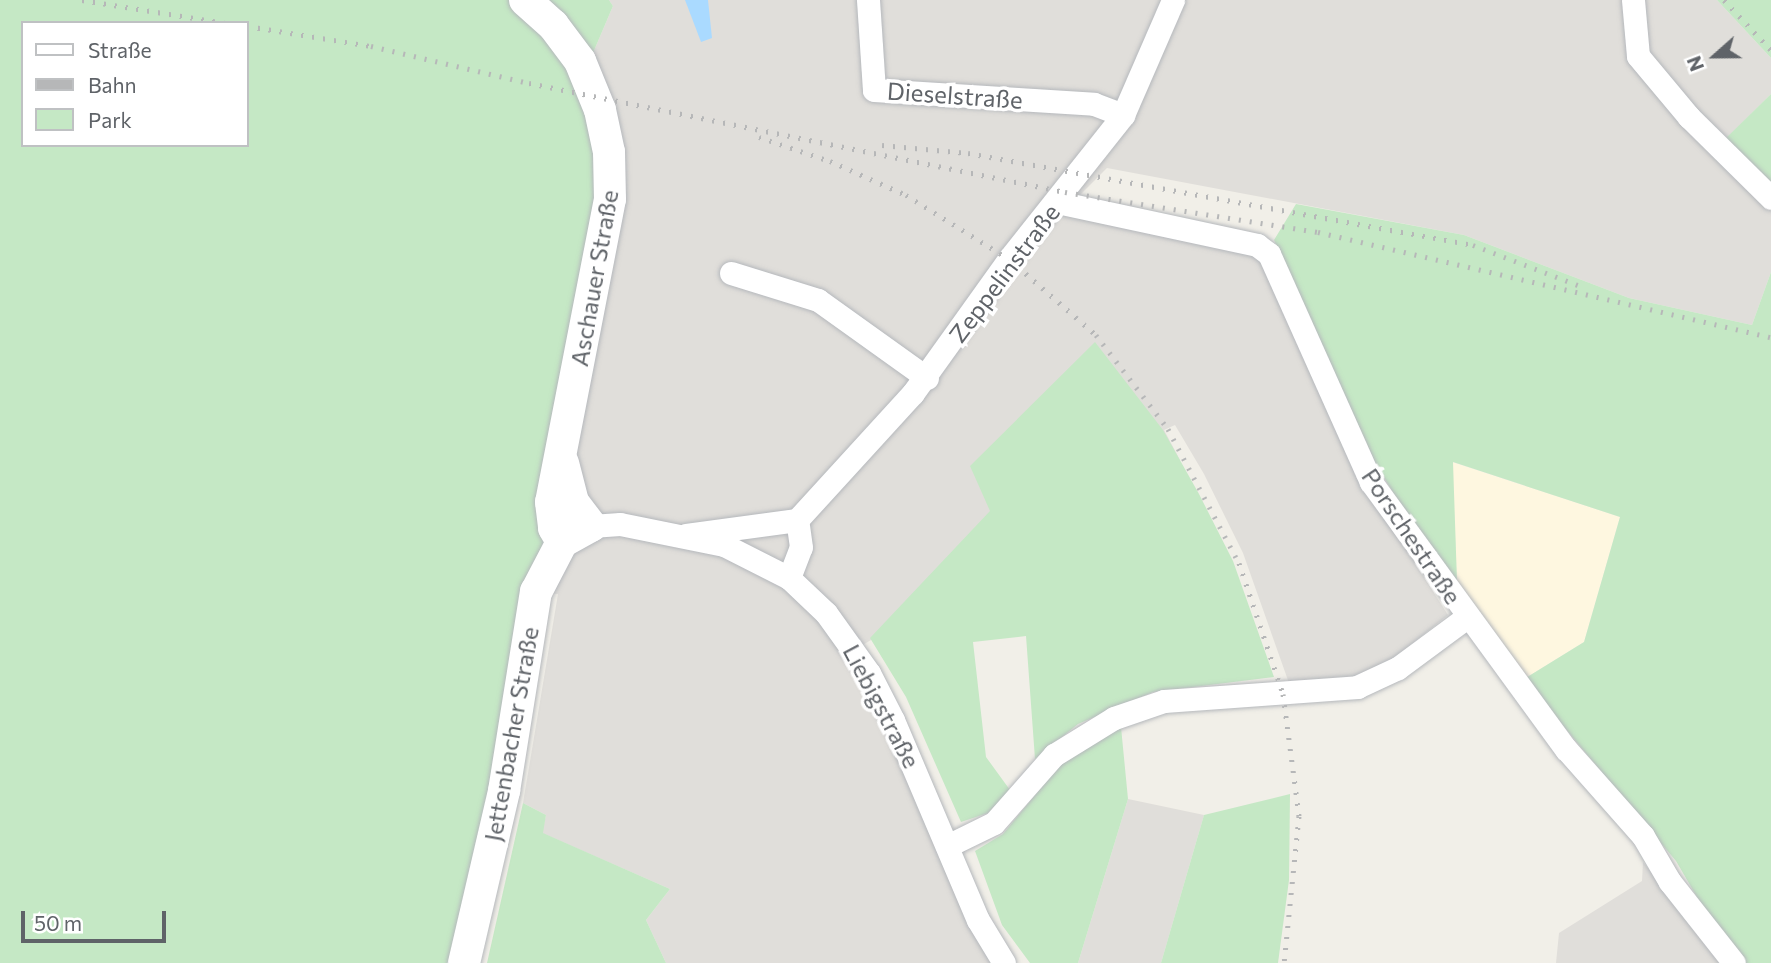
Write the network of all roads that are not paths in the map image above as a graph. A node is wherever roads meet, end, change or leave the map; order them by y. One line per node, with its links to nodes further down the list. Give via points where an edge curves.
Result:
1 (525, 0): 10 (street, Aschauer Straße, via 553,25 580,61 600,110 610,152 610,199)
2 (868, 0): 5 (street, Dieselstraße, via 874,90 1094,104)
3 (1173, 0): 5 (street, Zeppelinstraße)
4 (1633, 0): 6 (street, via 1638,56 1689,117)
5 (1124, 116): 7 (street, Zeppelinstraße)
6 (1771, 198)
7 (1057, 202): 9 (street, Zeppelinstraße, via 1009,259); 16 (street, Porschestraße, via 1257,245 1269,254 1371,482)
8 (731, 273): 9 (street, via 818,300)
9 (926, 378): 11 (street, Zeppelinstraße)
10 (562, 455): 12 (street, Aschauer Straße, via 573,502); 14 (street, Aschauer Straße, via 551,502 554,528)
11 (797, 520): 13 (street); 15 (street, via 801,547)
12 (591, 526): 13 (street, Liebigstraße, via 620,524); 14 (street)
13 (686, 535): 15 (street, Liebigstraße, via 724,545)
14 (562, 542): 18 (street, Jettenbacher Straße, via 536,592 503,791)
15 (789, 578): 17 (street, Liebigstraße, via 826,613 869,673)
16 (1467, 617): 17 (street, via 1398,668 1357,687 1164,701 1114,718 1054,754 994,823); 20 (street, Porschestraße, via 1566,749 1643,836 1670,882)
17 (947, 846): 19 (street, Liebigstraße, via 978,920)
18 (464, 963)
19 (1003, 963)
20 (1734, 963)

